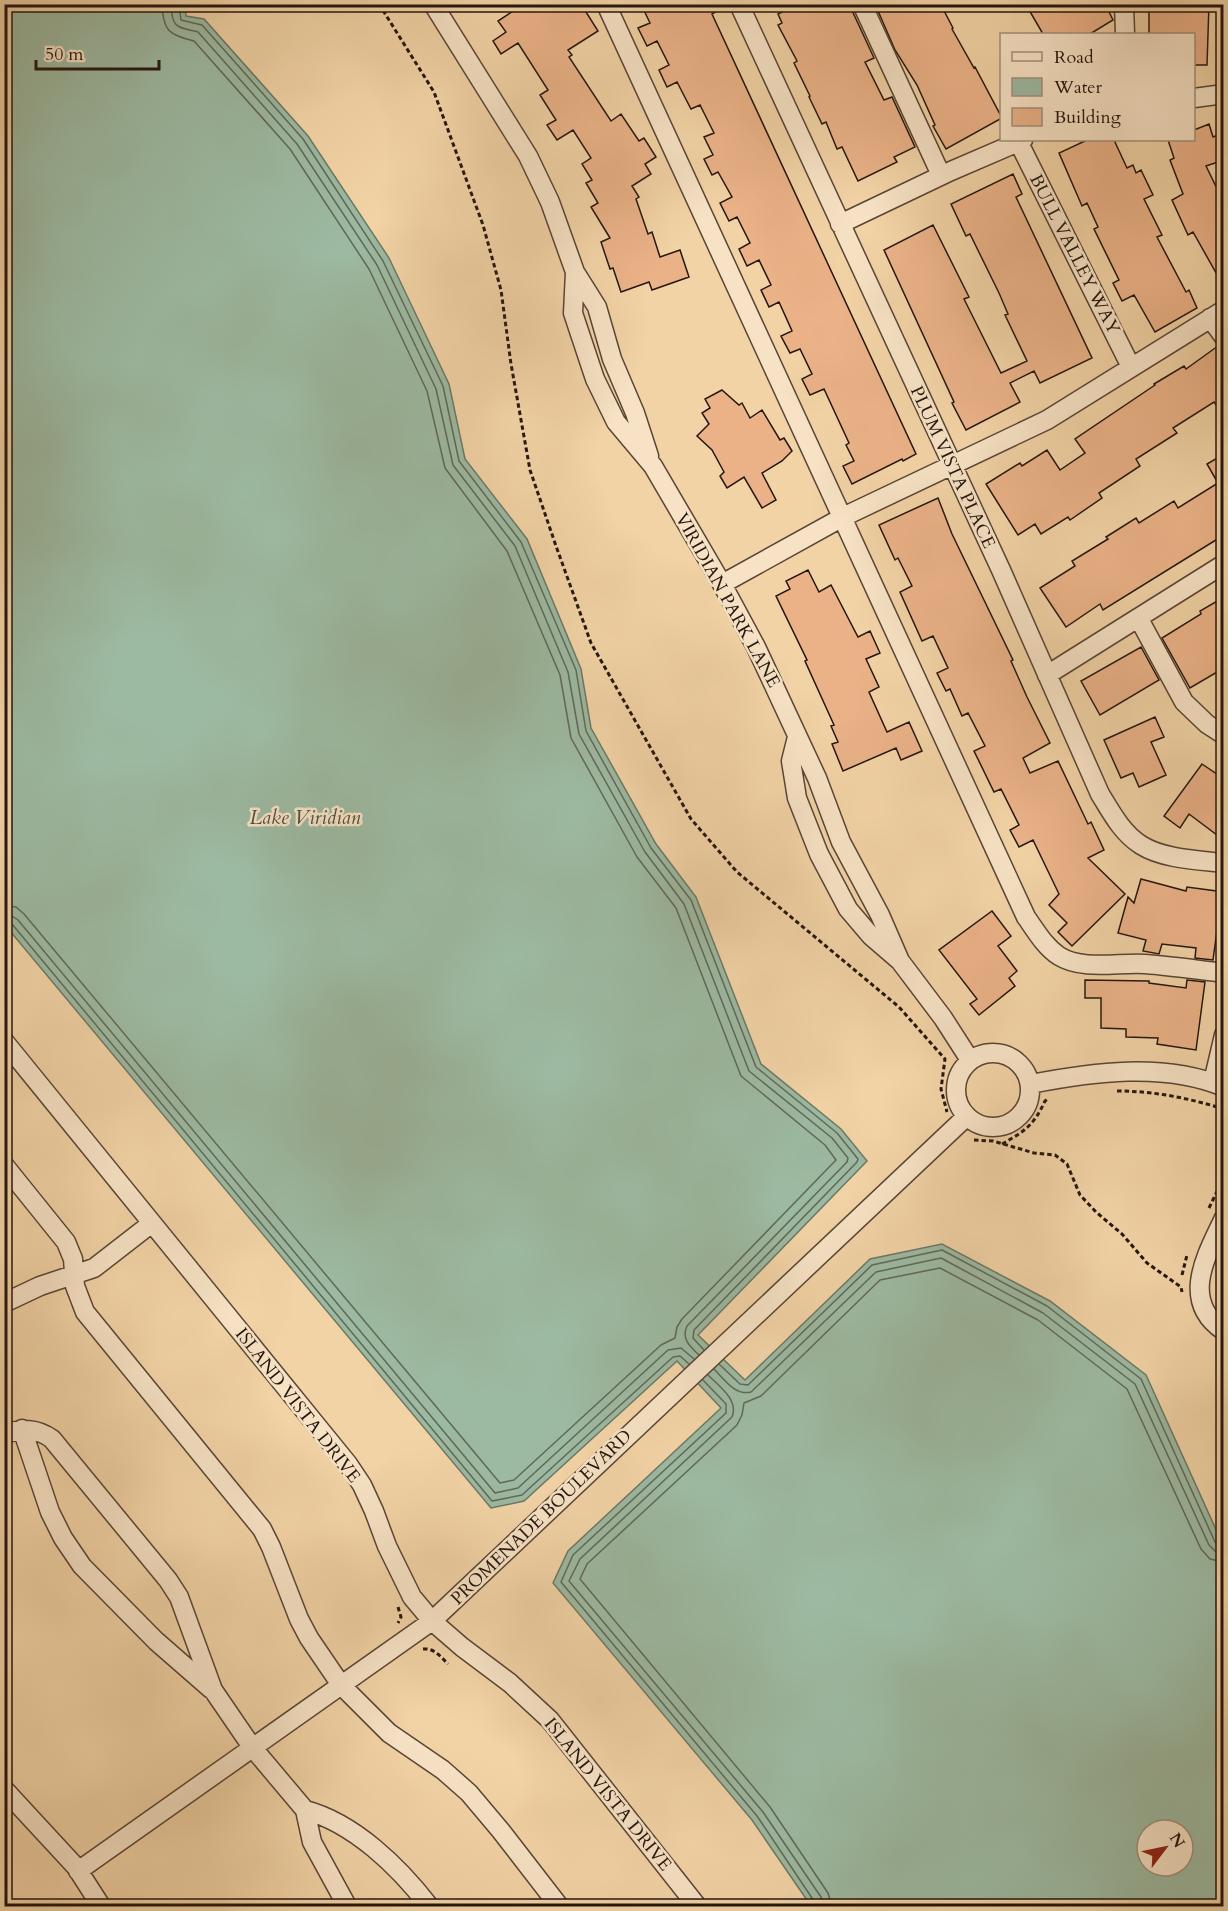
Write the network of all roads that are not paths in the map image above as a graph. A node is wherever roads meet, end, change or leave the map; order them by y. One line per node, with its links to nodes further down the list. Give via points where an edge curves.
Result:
1 (433, 4): 19 (street, VIRIDIAN PARK LANE, via 528,156 550,202 575,272 573,313 595,379 616,422 653,466)
2 (606, 4): 17 (street)
3 (739, 4): 12 (street, PLUM VISTA PLACE)
4 (862, 4): 11 (street)
5 (1124, 4): 6 (street)
6 (1125, 33)
7 (1224, 94): 8 (street)
8 (1195, 98)
9 (1019, 141): 11 (street)
10 (1021, 141): 15 (street, BULL VALLEY WAY)
11 (941, 175): 12 (street)
12 (840, 224): 16 (street, PLUM VISTA PLACE)
13 (1217, 314): 14 (street); 15 (street)
14 (1224, 337)
15 (1131, 367): 16 (street, via 1047,420)
16 (951, 465): 17 (street); 21 (street, PLUM VISTA PLACE)
17 (843, 517): 19 (street); 26 (street, via 1026,917 1043,941 1060,957 1078,962 1100,966 1144,964)
18 (1224, 564): 20 (street)
19 (722, 584): 23 (street, VIRIDIAN PARK LANE)
20 (1138, 619): 21 (street); 22 (street, via 1184,702)
21 (1047, 675): 24 (street, PLUM VISTA PLACE, via 1100,794 1132,837 1160,853)
22 (1224, 735)
23 (797, 737): 25 (street, VIRIDIAN PARK LANE); 25 (street, VIRIDIAN PARK LANE, via 791,761 797,798 819,854 848,909)
24 (1224, 863)
25 (900, 961): 29 (street, VIRIDIAN PARK LANE)
26 (1224, 974)
27 (1224, 1035): 31 (street)
28 (4, 1041): 35 (street, ISLAND VISTA DRIVE)
29 (970, 1060): 30 (street, via 987,1052 1007,1054 1023,1066); 32 (street, via 956,1087 960,1108)
30 (1031, 1084): 31 (street, via 1106,1072 1156,1072); 32 (street, via 1028,1104 1015,1121 985,1126)
31 (1218, 1085)
32 (967, 1116): 40 (street, PROMENADE BOULEVARD)
33 (4, 1165): 36 (street, via 66,1242 74,1259)
34 (1224, 1218): 38 (street, via 1192,1298)
35 (152, 1223): 36 (street, via 107,1260); 40 (street, ISLAND VISTA DRIVE, via 348,1464 362,1485 400,1576)
36 (74, 1276): 37 (street); 41 (street, via 85,1312 267,1537 299,1619)
37 (4, 1303)
38 (1224, 1331)
39 (13, 1432): 42 (street, via 63,1538 82,1566 162,1647); 42 (street, via 43,1432 52,1438 168,1580 179,1597)
40 (432, 1620): 41 (street, PROMENADE BOULEVARD); 51 (street, ISLAND VISTA DRIVE, via 550,1720)
41 (341, 1684): 43 (street, PROMENADE BOULEVARD); 50 (street, via 389,1733 469,1793)
42 (213, 1690): 43 (street)
43 (252, 1747): 45 (street); 46 (street, PROMENADE BOULEVARD)
44 (4, 1789): 46 (street)
45 (305, 1810): 48 (street, via 312,1842); 49 (street, via 329,1817 380,1854 410,1881)
46 (78, 1871): 47 (street)
47 (101, 1906)
48 (347, 1906)
49 (429, 1906)
50 (559, 1906)
51 (698, 1906)

